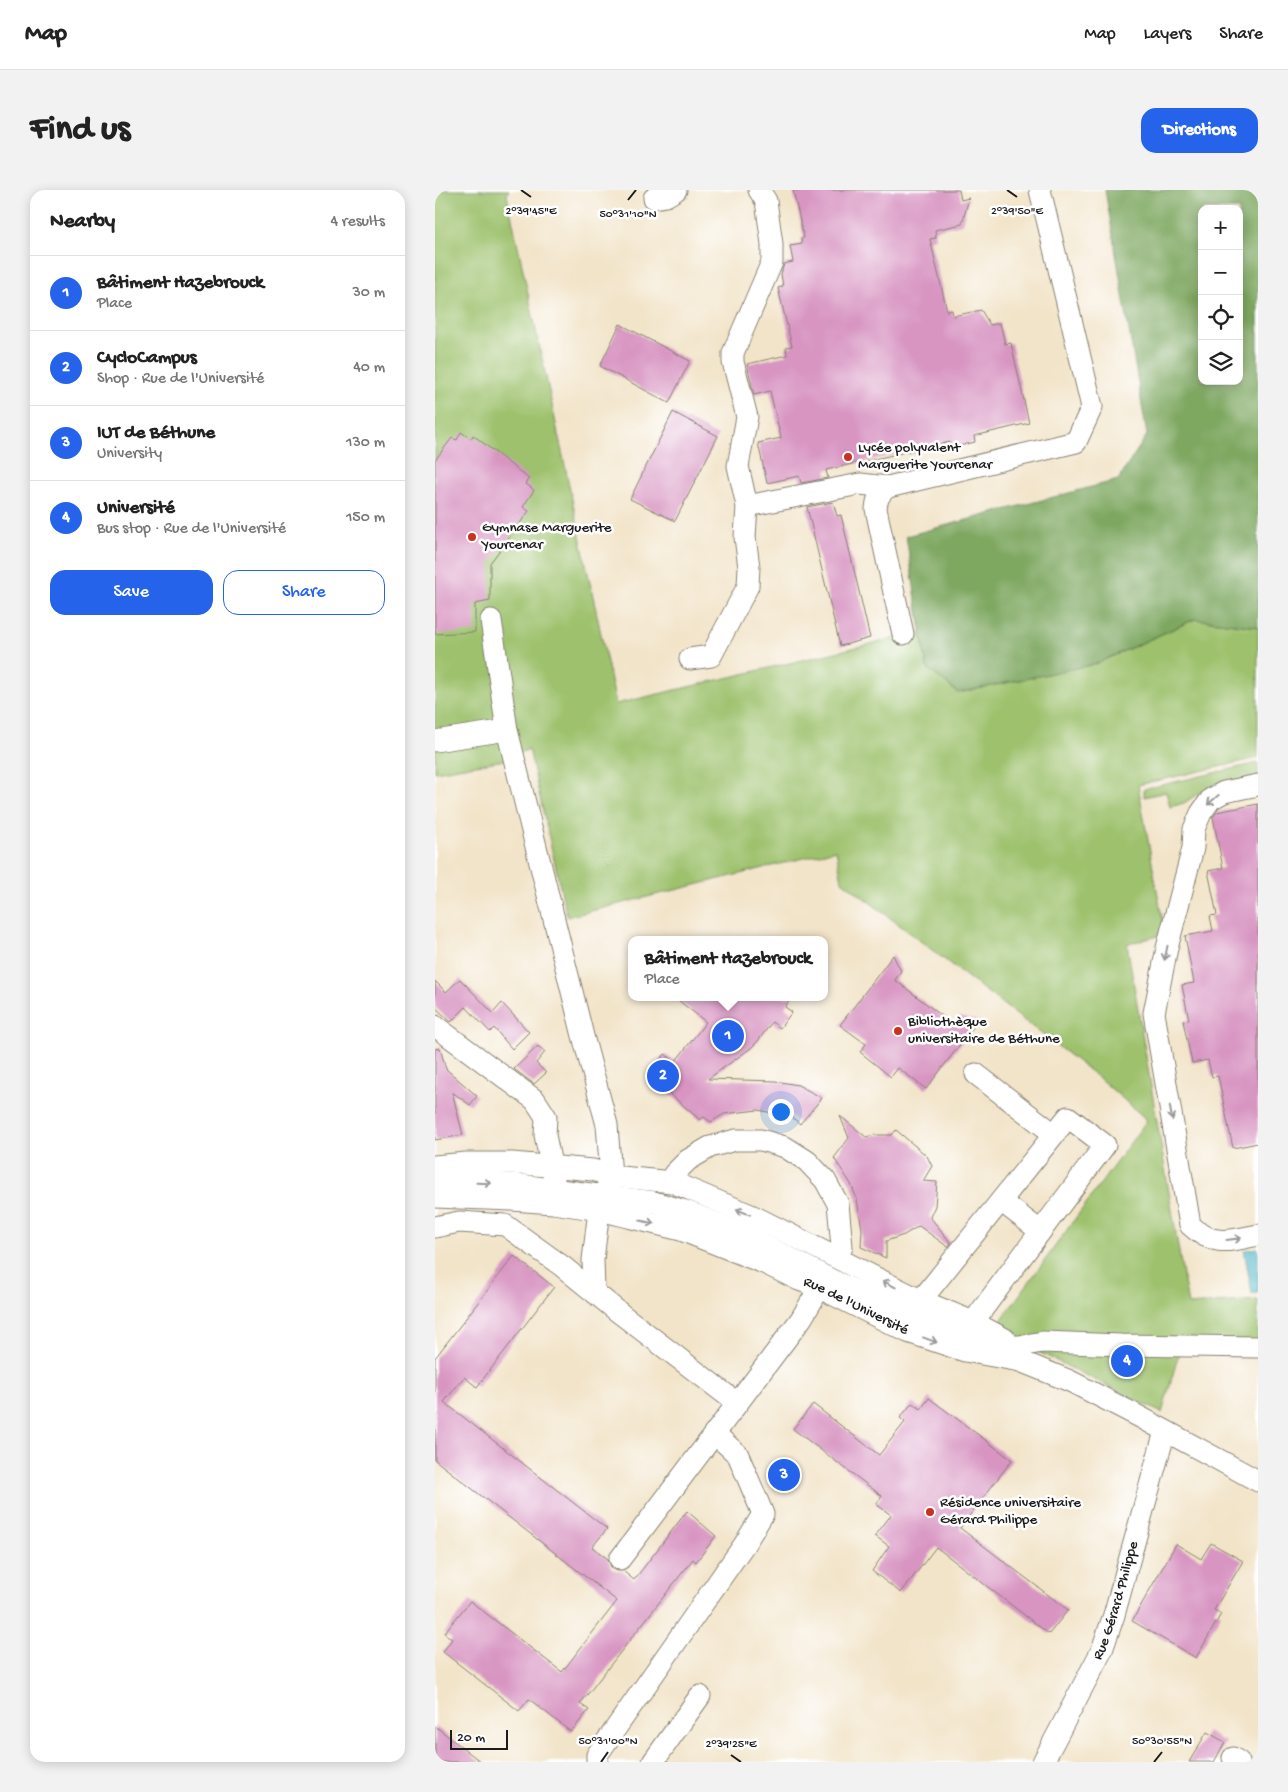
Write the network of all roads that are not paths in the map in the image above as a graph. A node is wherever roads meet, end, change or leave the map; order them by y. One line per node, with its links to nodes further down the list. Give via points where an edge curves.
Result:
1 (677, 190): 4 (street)
2 (759, 190): 6 (street, via 766,201 772,262 733,353 747,416 738,466)
3 (1041, 190): 5 (street, via 1092,407 1076,442)
4 (654, 198)
5 (888, 487): 6 (street, via 860,484); 8 (street, via 876,501 876,509)
6 (747, 506): 9 (street, via 748,586 711,656)
7 (491, 620): 10 (street)
8 (903, 634)
9 (690, 659)
10 (507, 730): 11 (street); 18 (street, via 607,1125)
11 (435, 742)
12 (1258, 785): 28 (street, one-way to 28, via 1224,792 1211,799 1201,813 1194,829 1193,848 1154,1013 1190,1225 1212,1240)
13 (435, 1026): 17 (street, via 535,1100 546,1117)
14 (975, 1074): 15 (street)
15 (1054, 1134): 23 (street); 27 (street, via 1068,1117 1105,1145)
16 (435, 1166): 17 (street, via 513,1163)
17 (550, 1166): 18 (street, via 593,1170); 22 (street)
18 (611, 1176): 20 (street); 24 (street); 25 (street)
19 (435, 1181): 22 (street, one-way to 22, via 512,1184)
20 (672, 1182): 29 (street, one-way to 20, via 753,1216); 29 (street, via 674,1174 688,1160 710,1147 735,1140 761,1140 785,1147 807,1161 825,1180 837,1204 842,1247)
21 (435, 1197): 22 (street, via 512,1200)
22 (555, 1197): 25 (street)
23 (1001, 1201): 27 (street); 32 (street)
24 (653, 1202): 25 (street); 34 (street, via 746,1235 912,1316 973,1340)
25 (601, 1203): 30 (street, Rue de l'Université, one-way to 30, via 681,1230); 31 (street, via 593,1260)
26 (435, 1226): 31 (street, via 459,1222 505,1225)
27 (1040, 1231): 33 (street)
28 (1258, 1235)
29 (836, 1257): 32 (street, one-way to 29)
30 (818, 1287): 36 (street, Rue de l'Université, one-way to 36, via 908,1332 965,1351 1020,1361); 37 (street, via 801,1319)
31 (593, 1290): 37 (street)
32 (922, 1301): 33 (street)
33 (973, 1322): 34 (street)
34 (1019, 1346): 35 (street, via 1043,1342); 36 (street)
35 (1258, 1347)
36 (1070, 1381): 38 (street, Rue de l'Université)
37 (737, 1403): 39 (street)
38 (1165, 1430): 40 (street, Rue de l'Université); 45 (street, Rue Gérard Philippe, via 1102,1650)
39 (714, 1433): 41 (street); 43 (street, via 738,1455 763,1514 597,1755)
40 (1258, 1481)
41 (620, 1559)
42 (700, 1696): 44 (street)
43 (597, 1762)
44 (653, 1762)
45 (1043, 1762)

